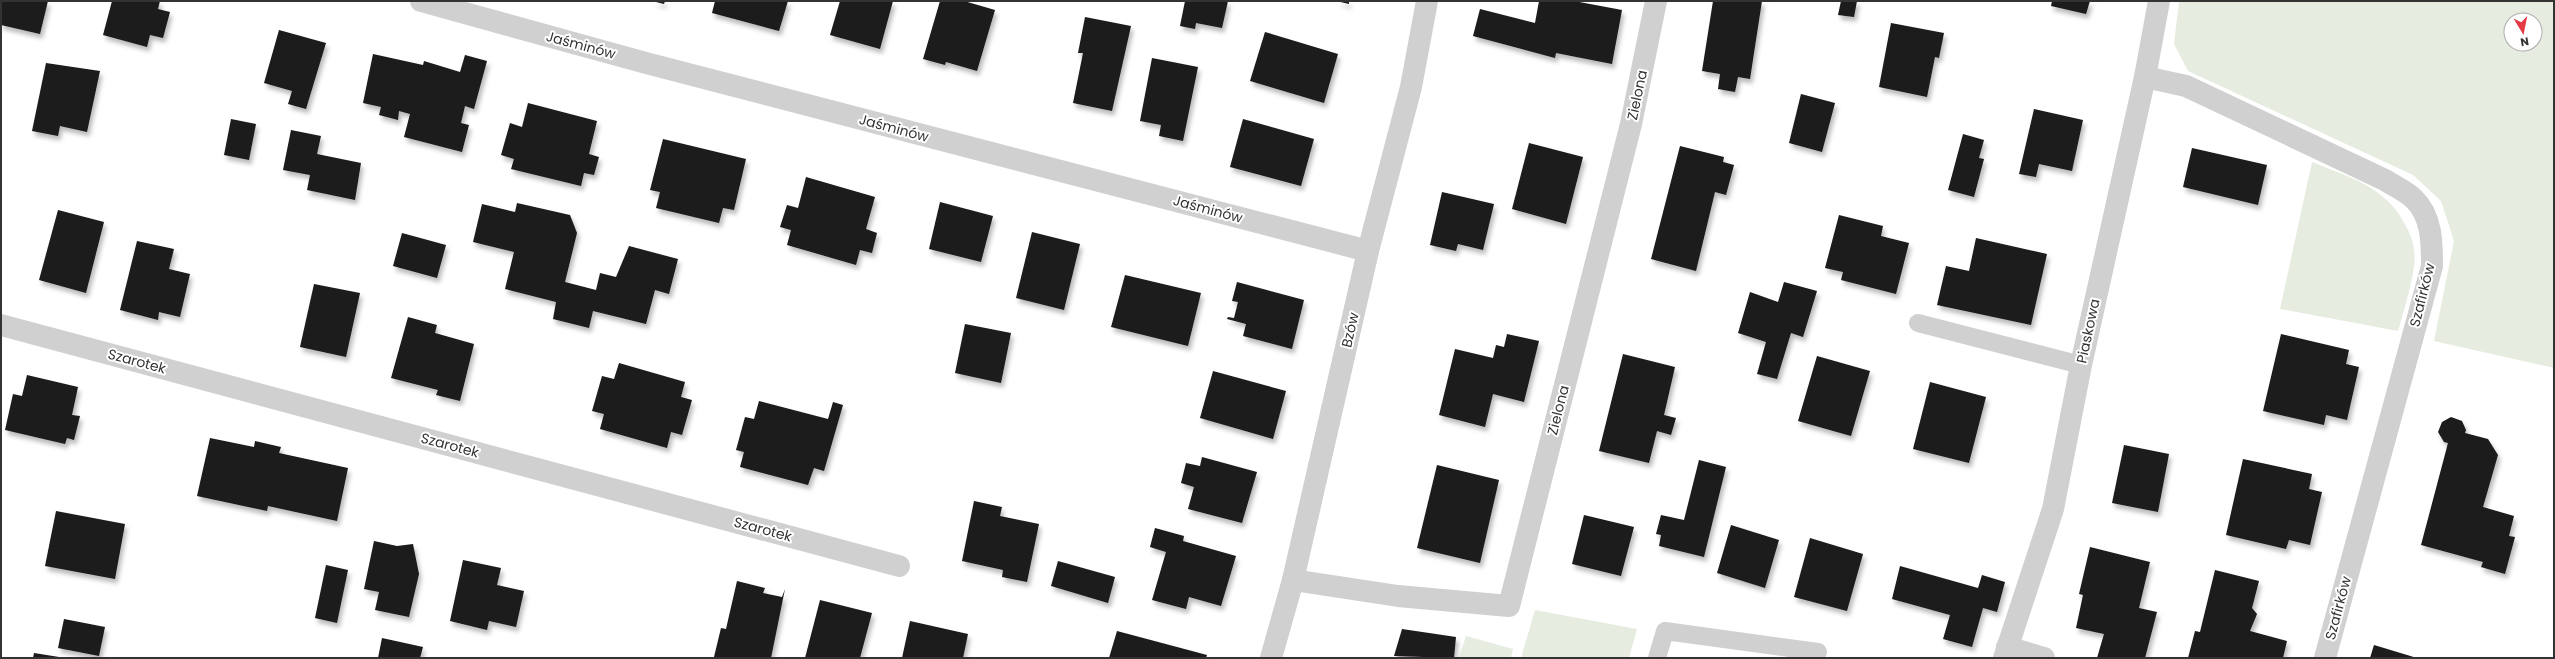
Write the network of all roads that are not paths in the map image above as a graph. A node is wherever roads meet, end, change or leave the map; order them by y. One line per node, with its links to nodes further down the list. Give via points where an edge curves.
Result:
1 (421, 1): 6 (street, Jaśminów, via 646,63)
2 (1427, 1): 6 (street, Bzów, via 1411,87)
3 (1656, 1): 11 (street, Zielona, via 1631,124 1509,606 1398,596)
4 (2159, 1): 5 (street, Piaskowa)
5 (2145, 77): 9 (street, Piaskowa); 17 (street, Szafirków, via 2186,86 2385,180 2414,199 2426,216 2432,240 2432,266)
6 (1368, 251): 11 (street, Bzów)
7 (1918, 322): 9 (lane)
8 (1, 325): 10 (street, Szarotek)
9 (2080, 365): 13 (street, Piaskowa, via 2053,509)
10 (899, 566)
11 (1293, 580): 14 (street, Bzów)
12 (1818, 652): 15 (lane, via 1665,631)
13 (2006, 653): 16 (street)
14 (1272, 658)
15 (1657, 658)
16 (2044, 658)
17 (2325, 658)

